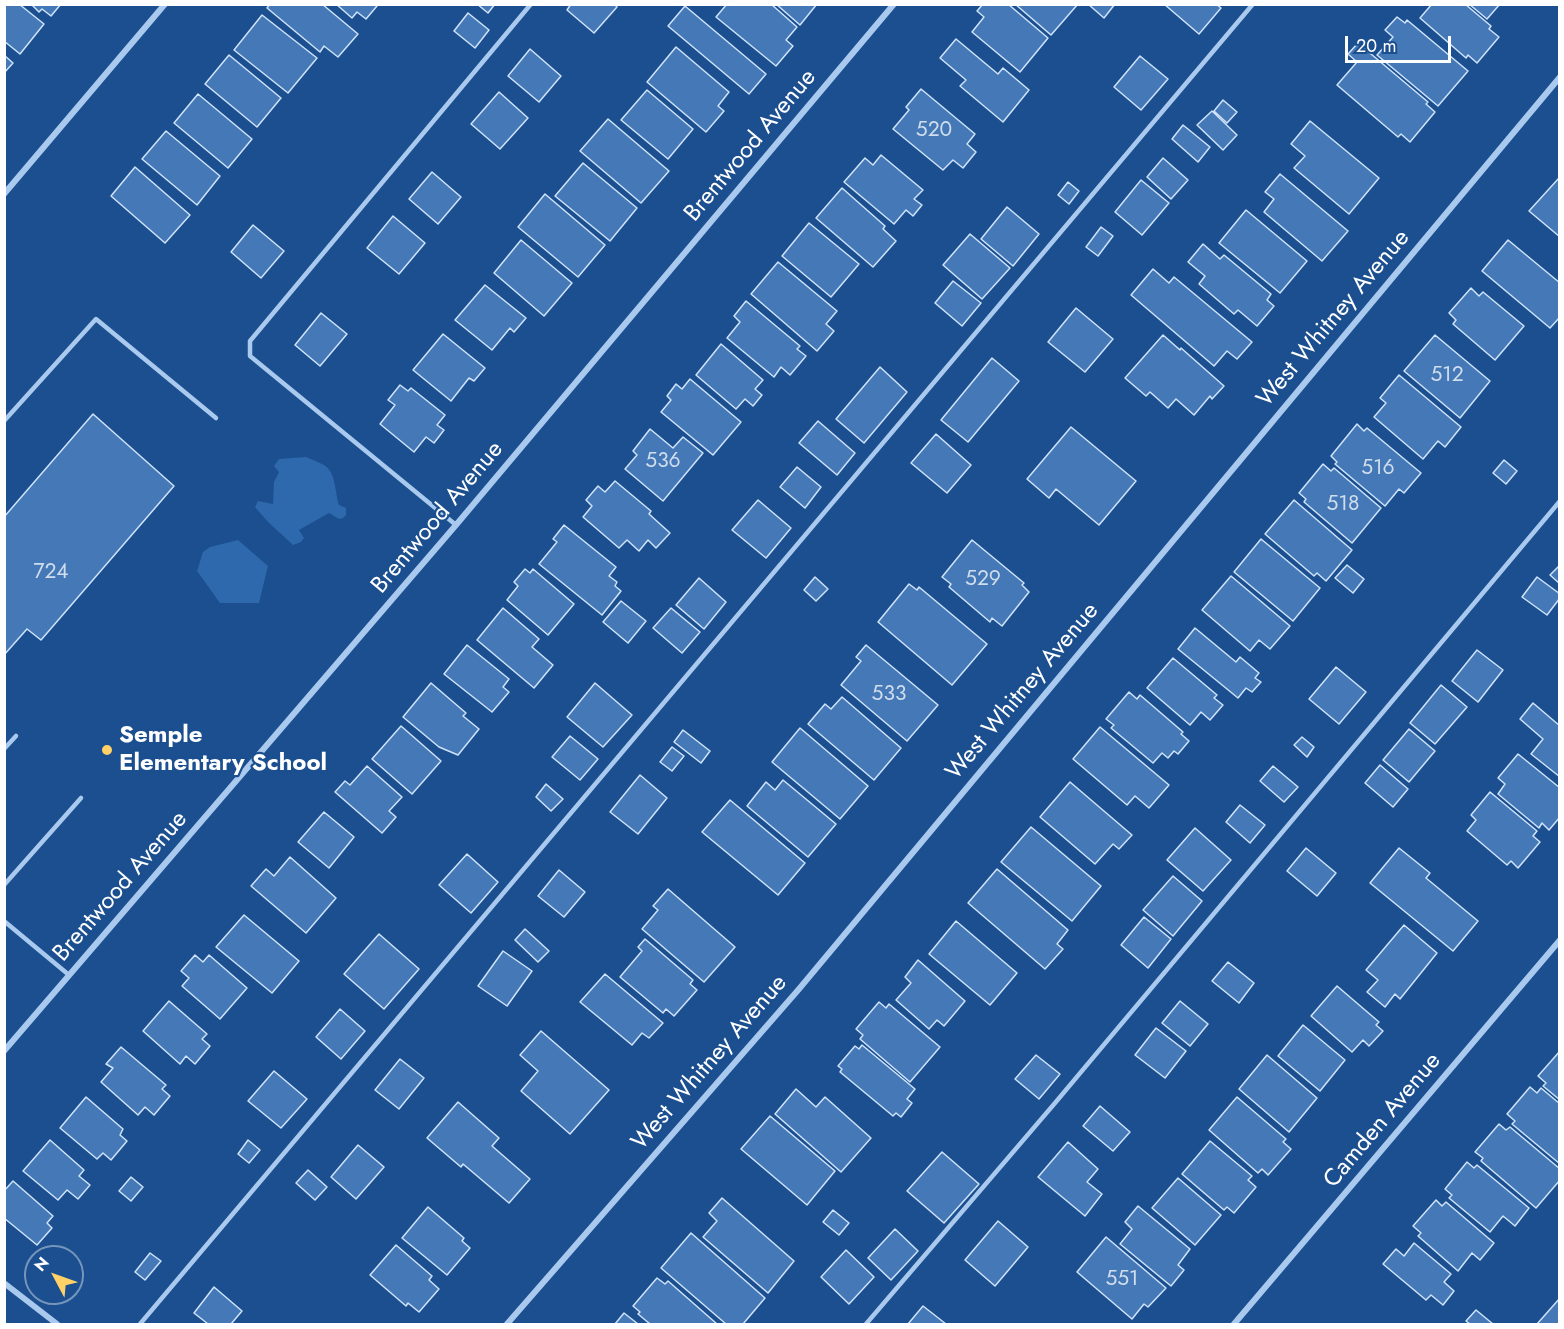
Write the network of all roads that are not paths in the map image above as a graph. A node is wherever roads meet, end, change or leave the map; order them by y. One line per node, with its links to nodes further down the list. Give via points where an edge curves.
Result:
1 (165, 4): 6 (street)
2 (531, 4): 10 (lane, via 250,341 250,356)
3 (894, 4): 10 (street, Brentwood Avenue)
4 (1253, 4): 21 (lane)
5 (1560, 77): 22 (street, West Whitney Avenue, via 799,989)
6 (4, 194)
7 (216, 418): 8 (lane, via 96,320)
8 (4, 421)
9 (1560, 501): 23 (lane)
10 (456, 525): 17 (street, Brentwood Avenue)
11 (16, 736): 12 (lane)
12 (4, 749)
13 (81, 798): 14 (lane)
14 (4, 885)
15 (4, 921): 17 (lane)
16 (1560, 940): 24 (street, Camden Avenue)
17 (69, 975): 18 (street, Brentwood Avenue)
18 (4, 1051)
19 (4, 1283): 20 (street)
20 (57, 1324)
21 (140, 1324)
22 (507, 1324)
23 (866, 1324)
24 (1234, 1324)

